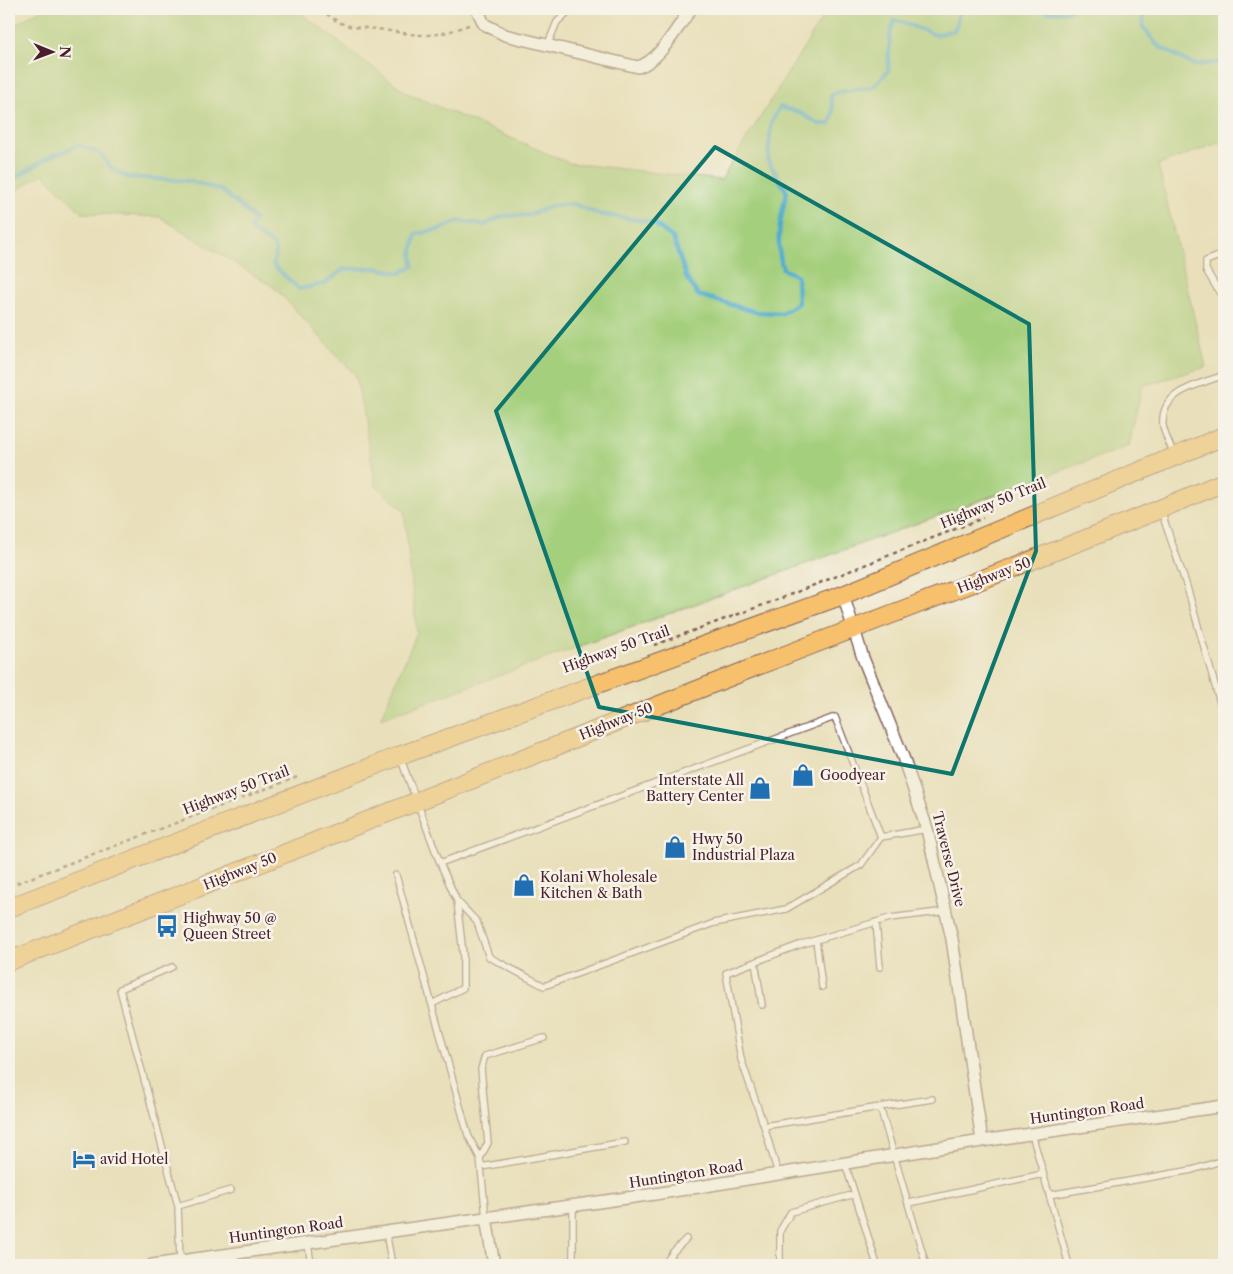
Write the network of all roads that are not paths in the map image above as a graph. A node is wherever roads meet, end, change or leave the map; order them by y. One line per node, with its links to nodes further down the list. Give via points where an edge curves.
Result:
1 (477, 9): 4 (street, via 492,30)
2 (571, 9): 4 (lane, via 557,22)
3 (691, 9): 4 (street, via 657,57 638,67)
4 (547, 46)
5 (1224, 256): 6 (lane, via 1206,261 1206,270)
6 (1224, 300)
7 (1224, 375): 9 (lane, via 1174,394 1164,408 1163,426)
8 (1224, 436): 9 (main road)
9 (1174, 456): 12 (main road)
10 (1224, 482): 11 (main road, Highway 50)
11 (1160, 510): 13 (main road, Highway 50); 14 (lane, via 1187,587)
12 (843, 595): 13 (street, Traverse Drive); 15 (main road)
13 (854, 628): 16 (main road, Highway 50); 17 (street, Traverse Drive)
14 (1224, 717)
15 (399, 756): 16 (lane); 20 (main road)
16 (417, 800): 19 (lane); 26 (main road, Highway 50)
17 (928, 829): 18 (lane); 25 (street, Traverse Drive)
18 (881, 837): 19 (lane, via 835,716); 23 (lane, via 861,865 786,908 714,923 544,986 489,957 477,922)
19 (440, 863): 23 (lane)
20 (107, 870): 22 (main road, via 92,864); 24 (main road)
21 (396, 875): 35 (lane)
22 (9, 896)
23 (456, 901): 35 (lane, via 463,954 462,988)
24 (9, 908)
25 (947, 911): 27 (lane); 43 (street, Traverse Drive)
26 (110, 922): 29 (main road, Highway 50); 33 (main road, via 106,929)
27 (876, 922): 28 (lane); 32 (lane)
28 (816, 940): 30 (lane); 34 (lane)
29 (9, 961)
30 (755, 962): 36 (lane); 41 (lane, via 726,973 741,1059)
31 (172, 967): 56 (lane, via 120,990)
32 (880, 967)
33 (9, 970)
34 (822, 988)
35 (432, 1004): 46 (lane, via 468,1136)
36 (762, 1006)
37 (544, 1038): 46 (lane, via 485,1056 481,1070 488,1143)
38 (932, 1099): 40 (lane)
39 (1224, 1106): 42 (street, Huntington Road)
40 (880, 1107): 41 (lane); 45 (lane)
41 (764, 1126): 50 (lane)
42 (1032, 1134): 43 (street, Huntington Road); 51 (lane)
43 (982, 1141): 45 (street, Huntington Road)
44 (625, 1142): 49 (lane)
45 (895, 1155): 48 (street, Huntington Road); 55 (lane)
46 (480, 1158): 49 (lane)
47 (1224, 1160): 54 (lane, via 1192,1170)
48 (845, 1164): 50 (street, Huntington Road); 53 (lane)
49 (481, 1167): 58 (lane)
50 (778, 1174): 57 (street, Huntington Road)
51 (1044, 1174): 54 (lane); 55 (lane)
52 (231, 1190): 56 (lane)
53 (855, 1194): 69 (lane, via 791,1212 780,1231); 70 (lane)
54 (1049, 1194): 72 (lane)
55 (909, 1203): 71 (lane)
56 (178, 1206): 62 (lane)
57 (573, 1206): 58 (street, Huntington Road); 67 (lane)
58 (486, 1218): 59 (street, Huntington Road); 66 (street)
59 (386, 1232): 61 (street, Huntington Road); 65 (lane)
60 (686, 1239): 68 (lane)
61 (308, 1242): 62 (street, Huntington Road); 64 (lane)
62 (180, 1261): 63 (street, Huntington Road)
63 (152, 1265)
64 (311, 1265)
65 (392, 1265)
66 (494, 1265)
67 (573, 1265)
68 (664, 1265)
69 (780, 1265)
70 (877, 1265)
71 (926, 1265)
72 (1069, 1265)

